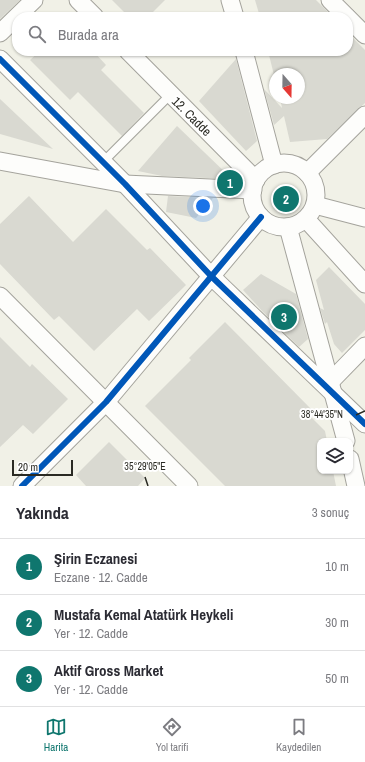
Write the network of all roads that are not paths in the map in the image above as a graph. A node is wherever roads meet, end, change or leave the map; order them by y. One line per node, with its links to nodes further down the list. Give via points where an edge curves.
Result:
1 (34, 0): 5 (street)
2 (78, 0): 6 (street)
3 (230, 0): 7 (street)
4 (330, 0): 8 (street)
5 (22, 12)
6 (90, 12)
7 (234, 12)
8 (343, 12)
9 (12, 21): 11 (street)
10 (353, 22): 12 (street)
11 (0, 33)
12 (365, 35)
13 (133, 56): 16 (street, 12. Cadde)
14 (245, 56): 20 (street)
15 (0, 59): 19 (street)
16 (171, 94): 19 (lane); 23 (street, 12. Cadde)
17 (365, 115): 21 (street)
18 (0, 161): 22 (street)
19 (103, 162): 22 (street)
20 (274, 165): 21 (street, via 292,164); 23 (street, via 261,174)
21 (307, 174): 24 (street, via 315,188)
22 (125, 184): 23 (street); 28 (street)
23 (255, 185): 25 (street, via 253,200 255,209)
24 (310, 212): 26 (street); 27 (street, via 298,224); 29 (street)
25 (261, 217): 27 (street, via 278,227); 28 (street)
26 (365, 218)
27 (288, 227): 32 (street)
28 (211, 276): 32 (street); 33 (street)
29 (365, 284)
30 (0, 296): 33 (street)
31 (365, 346): 32 (street)
32 (333, 387): 34 (street); 35 (street)
33 (106, 402): 37 (street); 38 (street)
34 (365, 424)
35 (345, 438)
36 (353, 473): 39 (street)
37 (22, 486)
38 (189, 486)
39 (356, 486)

